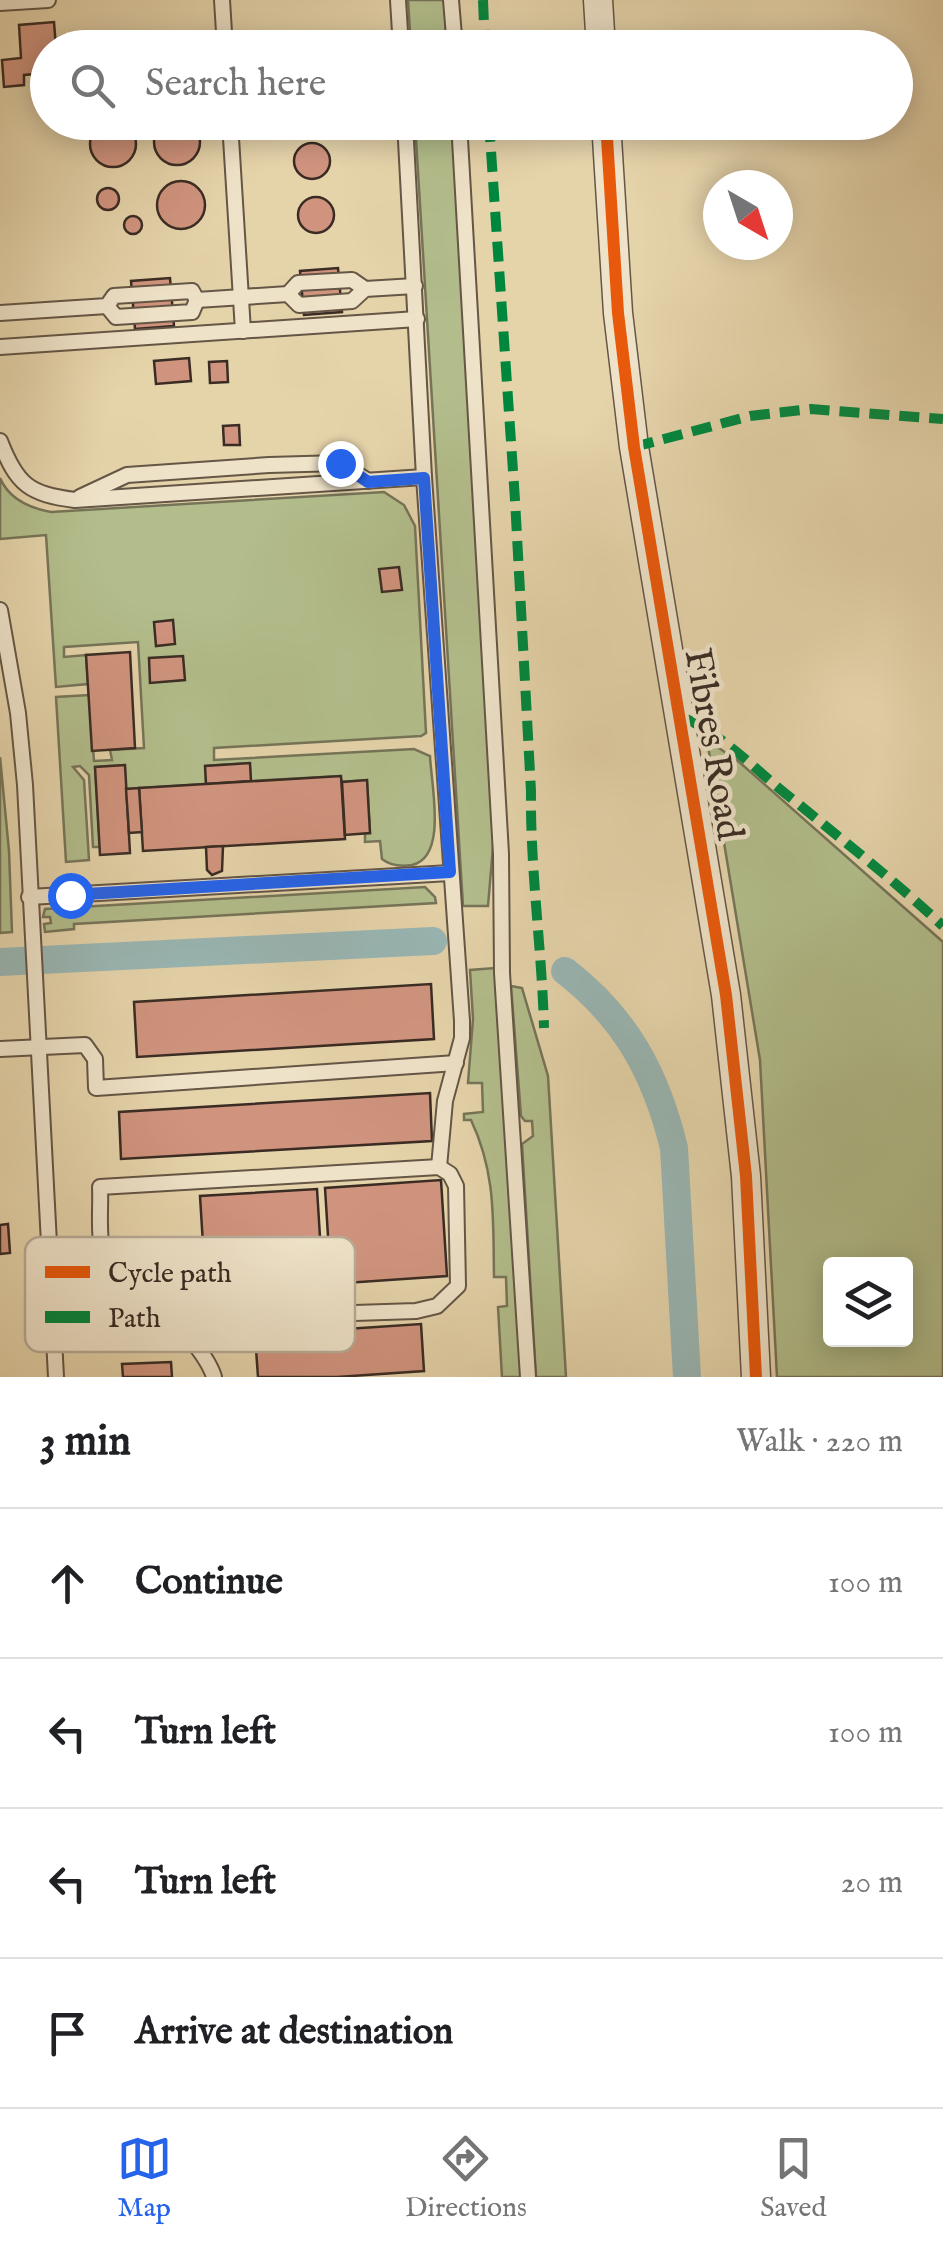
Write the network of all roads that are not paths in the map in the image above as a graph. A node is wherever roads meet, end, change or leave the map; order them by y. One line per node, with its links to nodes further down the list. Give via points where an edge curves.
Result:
1 (48, 0): 6 (lane)
2 (222, 0): 7 (lane)
3 (398, 0): 8 (lane)
4 (451, 0): 9 (lane)
5 (598, 0): 10 (street)
6 (0, 3)
7 (224, 30)
8 (400, 30)
9 (453, 30)
10 (600, 30)
11 (231, 140): 18 (lane)
12 (406, 140): 15 (lane)
13 (460, 140): 41 (lane)
14 (607, 140): 42 (street, Fibres Road, via 634,447 726,995 746,1176)
15 (415, 286): 16 (lane); 20 (lane)
16 (365, 290): 17 (lane, via 352,280 298,283); 17 (lane, via 352,301 299,305)
17 (288, 294): 18 (lane)
18 (241, 298): 19 (lane, via 197,300 192,291 114,296 107,306); 21 (lane)
19 (0, 313)
20 (417, 320): 21 (lane); 24 (lane)
21 (243, 331): 22 (lane)
22 (0, 347)
23 (0, 441): 26 (lane, via 28,487)
24 (424, 478): 25 (lane); 28 (lane)
25 (368, 482): 26 (lane); 26 (lane, via 340,463 269,464 127,474)
26 (75, 500)
27 (0, 610): 29 (lane, via 18,713)
28 (450, 872): 29 (lane); 32 (lane, via 462,1038)
29 (29, 897): 30 (lane)
30 (37, 1047): 31 (lane); 32 (lane, via 85,1044 96,1059 96,1088); 34 (lane)
31 (0, 1049)
32 (456, 1062): 33 (lane)
33 (440, 1167): 35 (lane, via 100,1187); 36 (lane, via 456,1186 458,1286 437,1306)
34 (48, 1237)
35 (102, 1237)
36 (355, 1313)
37 (55, 1352): 39 (lane)
38 (201, 1352): 40 (lane)
39 (56, 1377)
40 (214, 1377)
41 (528, 1377)
42 (756, 1377)

